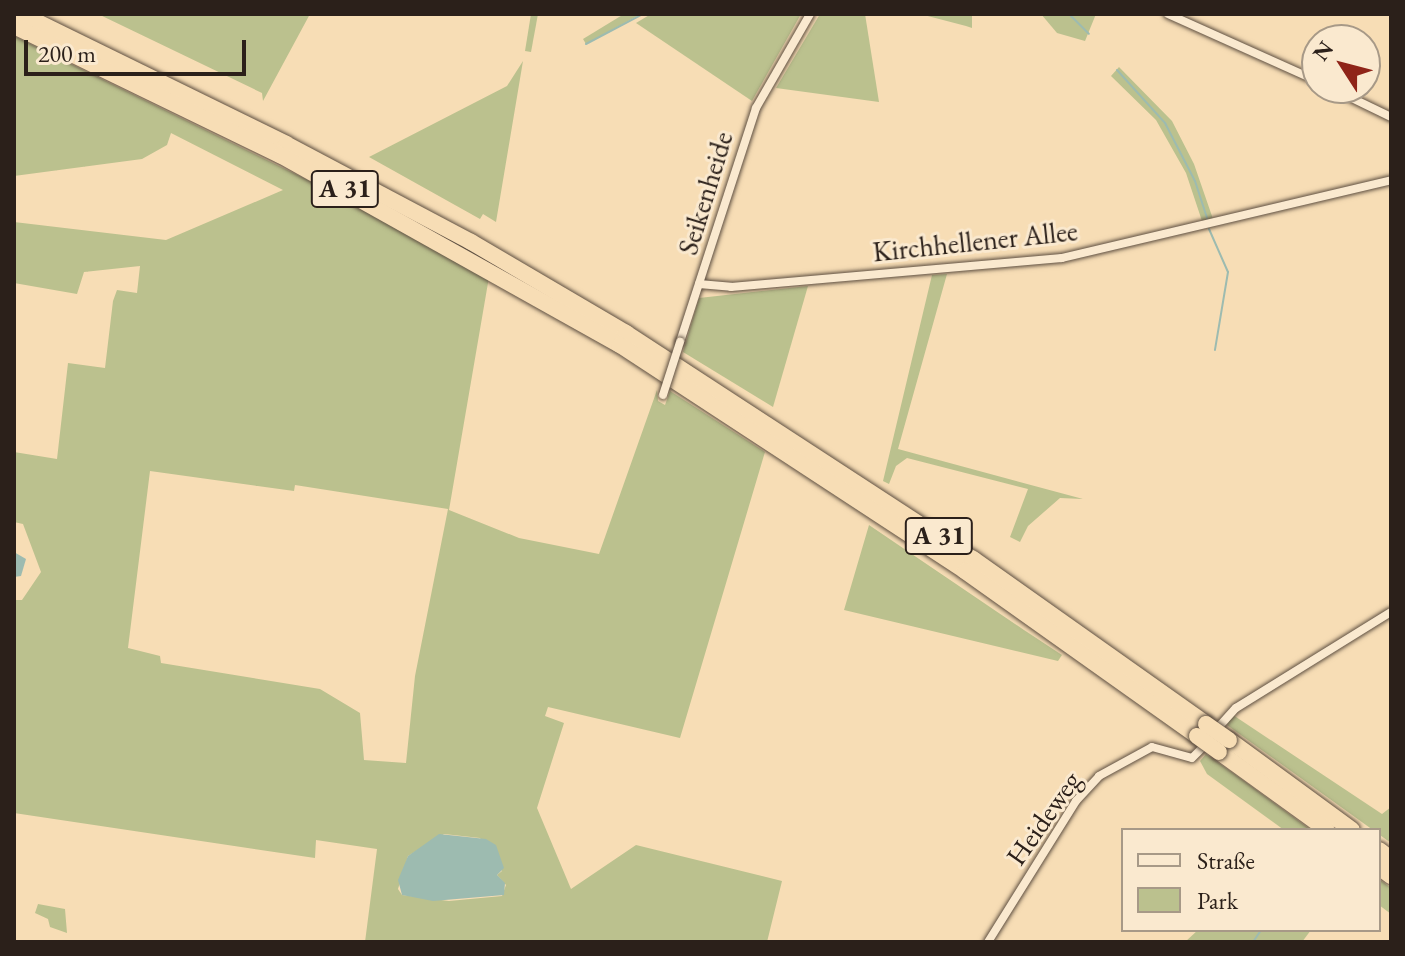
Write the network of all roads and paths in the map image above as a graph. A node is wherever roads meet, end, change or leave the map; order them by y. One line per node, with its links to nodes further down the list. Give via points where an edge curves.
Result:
1 (21, 14): 12 (highway, A 31, via 299,151 626,333 960,550)
2 (810, 14): 9 (street, Seikenheide, via 756,108)
3 (1168, 14): 5 (street)
4 (14, 26): 12 (highway, A 31, via 280,155 620,345)
5 (1301, 74)
6 (1364, 104): 7 (street)
7 (1391, 117)
8 (1391, 180): 9 (street, Kirchhellener Allee, via 1062,258 731,287)
9 (699, 284): 10 (street, Seikenheide, bridge)
10 (663, 395)
11 (1391, 612): 16 (street, Heideweg, via 1283,684 1236,708 1196,756 1152,747 1099,776 1076,801)
12 (1202, 730): 13 (highway, A 31, bridge)
13 (1224, 746): 14 (highway, A 31); 15 (highway, A 31)
14 (1325, 828)
15 (1349, 828)
16 (988, 942)

